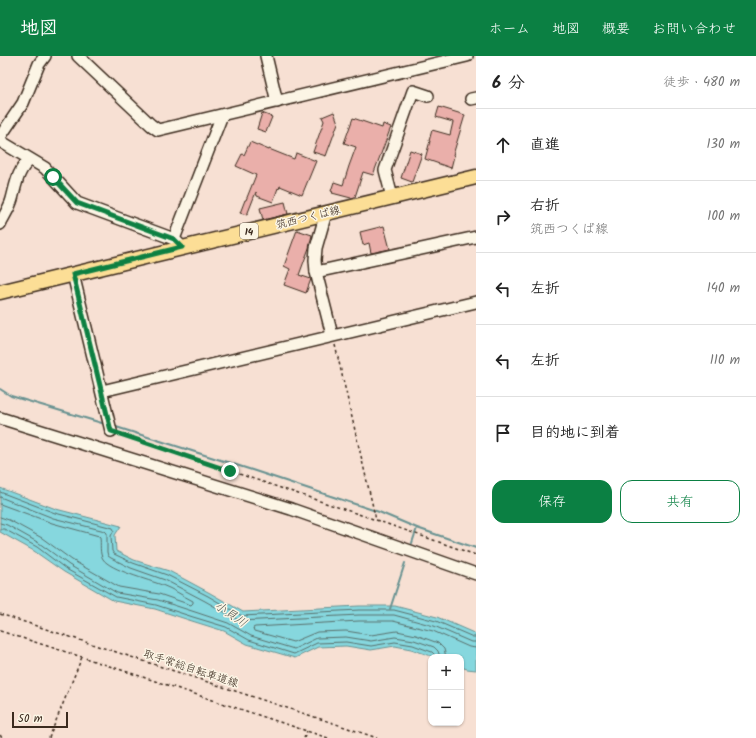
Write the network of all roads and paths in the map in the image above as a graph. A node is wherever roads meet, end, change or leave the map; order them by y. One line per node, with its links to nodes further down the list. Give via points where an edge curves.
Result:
1 (45, 56): 8 (street, via 39,64 23,103)
2 (78, 56): 7 (street, via 158,130)
3 (266, 56): 6 (street)
4 (467, 56): 6 (street)
5 (428, 96): 12 (street, via 413,91 385,170)
6 (277, 102): 7 (street)
7 (222, 115): 16 (street)
8 (0, 137)
9 (0, 141): 10 (street)
10 (30, 160): 14 (street, via 20,173 12,200); 16 (street, via 45,168 77,203)
11 (476, 177): 12 (main road, 筑西つくば線 / 14)
12 (392, 197): 13 (main road, 筑西つくば線 / 14)
13 (326, 213): 16 (main road, 筑西つくば線 / 14); 17 (street, via 316,248)
14 (0, 224)
15 (476, 237): 17 (street)
16 (178, 243): 18 (main road, 筑西つくば線 / 14)
17 (316, 272): 21 (street)
18 (73, 274): 19 (main road, 筑西つくば線 / 14); 22 (street)
19 (0, 292)
20 (476, 302): 21 (street)
21 (332, 335): 22 (street); 25 (path)
22 (102, 391): 24 (street)
23 (0, 418): 27 (street, via 291,509)
24 (110, 427): 25 (path)
25 (376, 520): 26 (path)
26 (476, 555)
27 (476, 574)
28 (0, 614): 37 (path, 取手常総自転車道線)
29 (0, 631): 30 (path)
30 (82, 657): 31 (path); 34 (path)
31 (307, 731): 35 (path); 36 (path)
32 (0, 735): 33 (path)
33 (2, 738)
34 (49, 738)
35 (304, 738)
36 (328, 738)
37 (377, 738)

